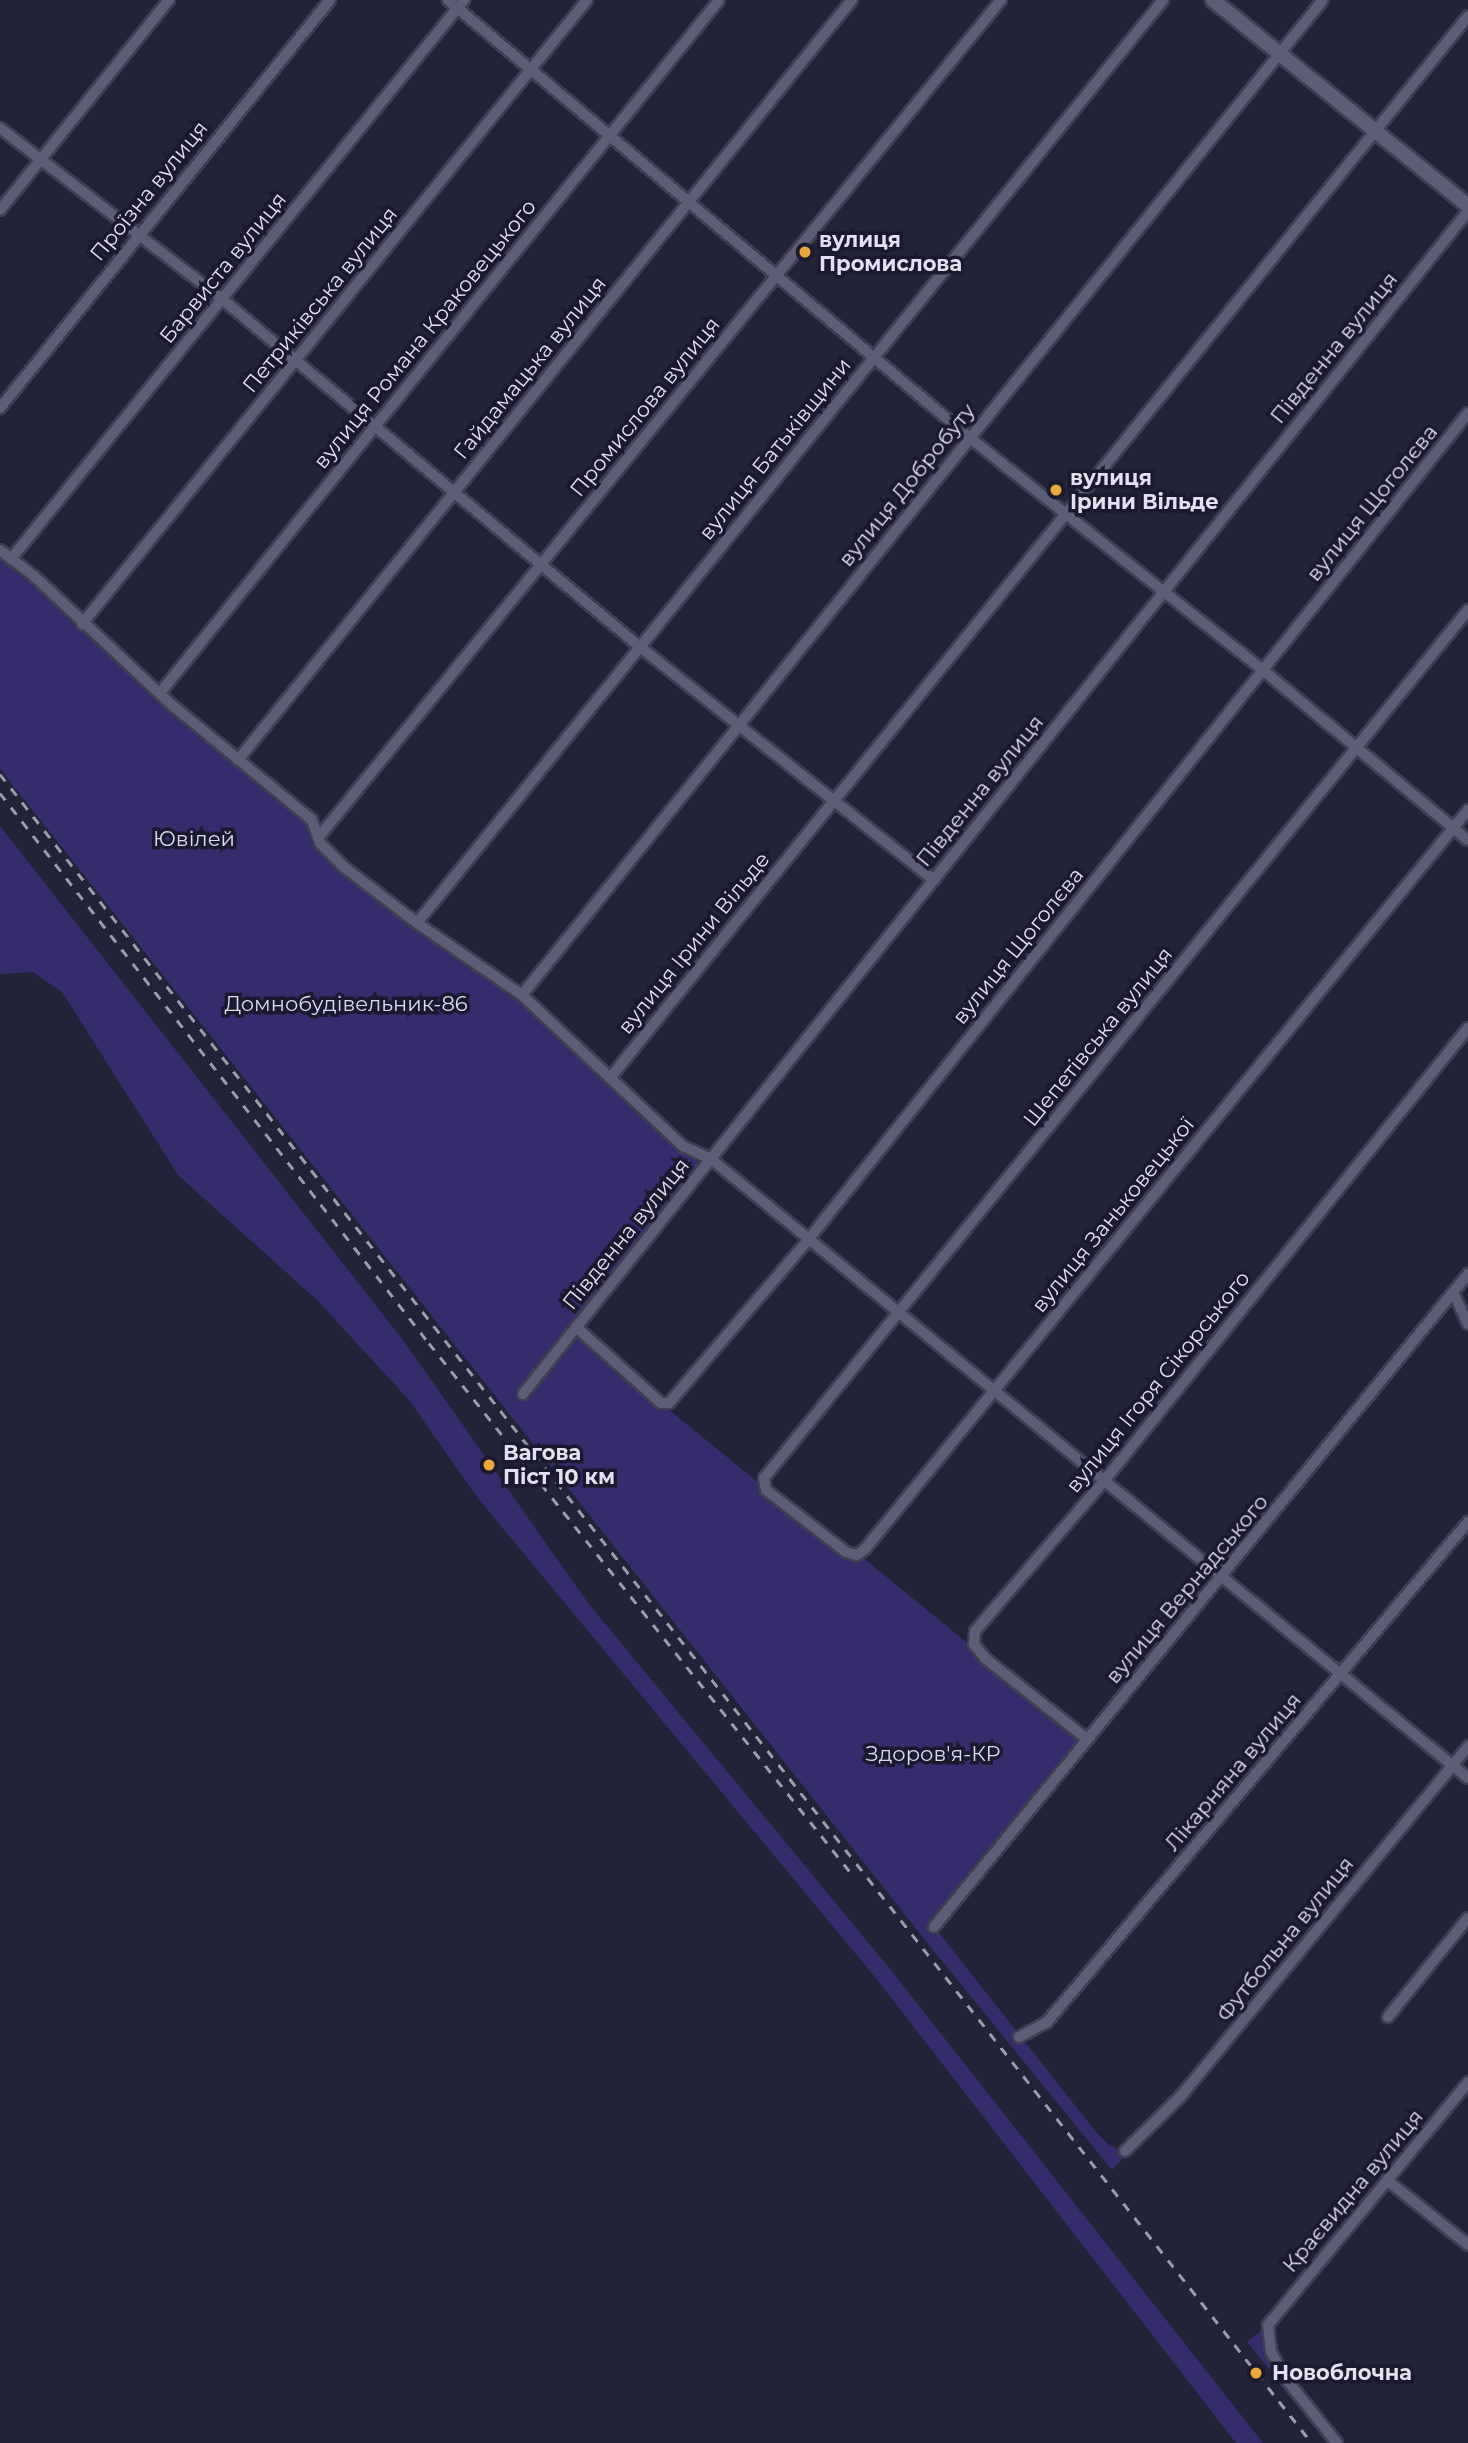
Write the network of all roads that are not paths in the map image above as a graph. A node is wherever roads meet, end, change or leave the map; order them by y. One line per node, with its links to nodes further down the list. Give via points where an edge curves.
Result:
1 (169, 0): 18 (street)
2 (330, 0): 22 (street, Проїзна вулиця)
3 (448, 0): 11 (street)
4 (587, 0): 14 (street, Петриківська вулиця)
5 (719, 0): 17 (street, вулиця Романа Краковецького)
6 (852, 0): 19 (street, Гайдамацька вулиця)
7 (1001, 0): 23 (street, Промислова вулиця)
8 (1163, 0): 25 (street, вулиця Батьківщини)
9 (1213, 0): 13 (street)
10 (1323, 0): 13 (street, вулиця Добробуту)
11 (461, 4): 14 (street); 24 (street, Барвиста вулиця)
12 (1468, 16): 16 (street, вулиця Ірини Вільде)
13 (1279, 54): 16 (street); 30 (street, вулиця Добробуту)
14 (531, 70): 17 (street); 26 (street, Петриківська вулиця)
15 (0, 128): 18 (street)
16 (1375, 131): 20 (street); 32 (street, вулиця Ірини Вільде)
17 (610, 135): 19 (street); 29 (street, вулиця Романа Краковецького)
18 (40, 162): 21 (street); 22 (street)
19 (690, 201): 23 (street); 31 (street, Гайдамацька вулиця)
20 (1468, 209): 36 (street, Південна вулиця)
21 (0, 210)
22 (138, 235): 24 (street); 27 (street, Проїзна вулиця)
23 (777, 275): 25 (street); 35 (street, Промислова вулиця)
24 (222, 299): 26 (street); 34 (street, Барвиста вулиця)
25 (874, 358): 30 (street); 39 (street, вулиця Батьківщини)
26 (296, 360): 29 (street); 38 (street, Петриківська вулиця)
27 (0, 408)
28 (1468, 413): 40 (street, вулиця Щоголєва)
29 (375, 427): 31 (street); 41 (street, вулиця Романа Краковецького)
30 (970, 438): 32 (street); 42 (street, вулиця Добробуту)
31 (454, 493): 35 (street); 44 (street, Гайдамацька вулиця)
32 (1065, 515): 36 (street); 45 (street, вулиця Ірини Вільде)
33 (0, 550): 34 (street)
34 (11, 559): 38 (street)
35 (541, 564): 39 (street); 48 (street, Промислова вулиця)
36 (1163, 592): 40 (street); 50 (street, Південна вулиця)
37 (1468, 610): 43 (street, Шепетівська вулиця)
38 (82, 624): 41 (street)
39 (640, 647): 42 (street); 51 (street, вулиця Батьківщини)
40 (1263, 670): 43 (street); 56 (street, вулиця Щоголєва)
41 (160, 692): 44 (street)
42 (739, 725): 45 (street); 52 (street, вулиця Добробуту)
43 (1356, 748): 47 (street); 59 (street, Шепетівська вулиця)
44 (238, 760): 48 (street, via 312,820)
45 (834, 801): 50 (street); 54 (street, вулиця Ірини Вільде)
46 (1468, 810): 47 (street, вулиця Заньковецької)
47 (1454, 828): 49 (street); 62 (street, вулиця Заньковецької)
48 (318, 838): 51 (street, via 335,859)
49 (1468, 840)
50 (934, 880): 55 (street, Південна вулиця)
51 (417, 923): 52 (street)
52 (522, 995): 54 (street)
53 (1468, 1028): 64 (street, вулиця Ігоря Сікорського)
54 (610, 1078): 55 (street, via 683,1146)
55 (711, 1159): 56 (street); 61 (street, Південна вулиця)
56 (808, 1240): 59 (street); 61 (street, вулиця Щоголєва, via 664,1405)
57 (1468, 1274): 58 (street, вулиця Вернадського)
58 (1453, 1292): 60 (street); 67 (street, вулиця Вернадського)
59 (898, 1314): 62 (street); 65 (street, Шепетівська вулиця, via 764,1478)
60 (1468, 1324)
61 (576, 1327): 63 (street, Південна вулиця)
62 (993, 1392): 64 (street); 65 (street, вулиця Заньковецької, via 857,1555 846,1552)
63 (523, 1394)
64 (1104, 1481): 67 (street); 69 (street, вулиця Ігоря Сікорського, via 975,1631 973,1640 986,1659)
65 (766, 1490)
66 (1468, 1522): 68 (street, Лікарняна вулиця)
67 (1223, 1577): 68 (street); 69 (street, вулиця Вернадського)
68 (1340, 1676): 71 (street); 76 (street, Лікарняна вулиця, via 1047,2022)
69 (1087, 1740): 74 (street, вулиця Вернадського)
70 (1468, 1746): 71 (street, Футбольна вулиця)
71 (1453, 1765): 72 (street); 78 (street, Футбольна вулиця, via 1181,2096)
72 (1468, 1778)
73 (1468, 1917): 75 (street)
74 (934, 1927)
75 (1388, 2017)
76 (1019, 2037)
77 (1468, 2082): 79 (street, Краєвидна вулиця)
78 (1125, 2151)
79 (1387, 2180): 80 (street); 81 (street, Краєвидна вулиця, via 1268,2325 1271,2352 1284,2378)
80 (1468, 2245)
81 (1337, 2443)

